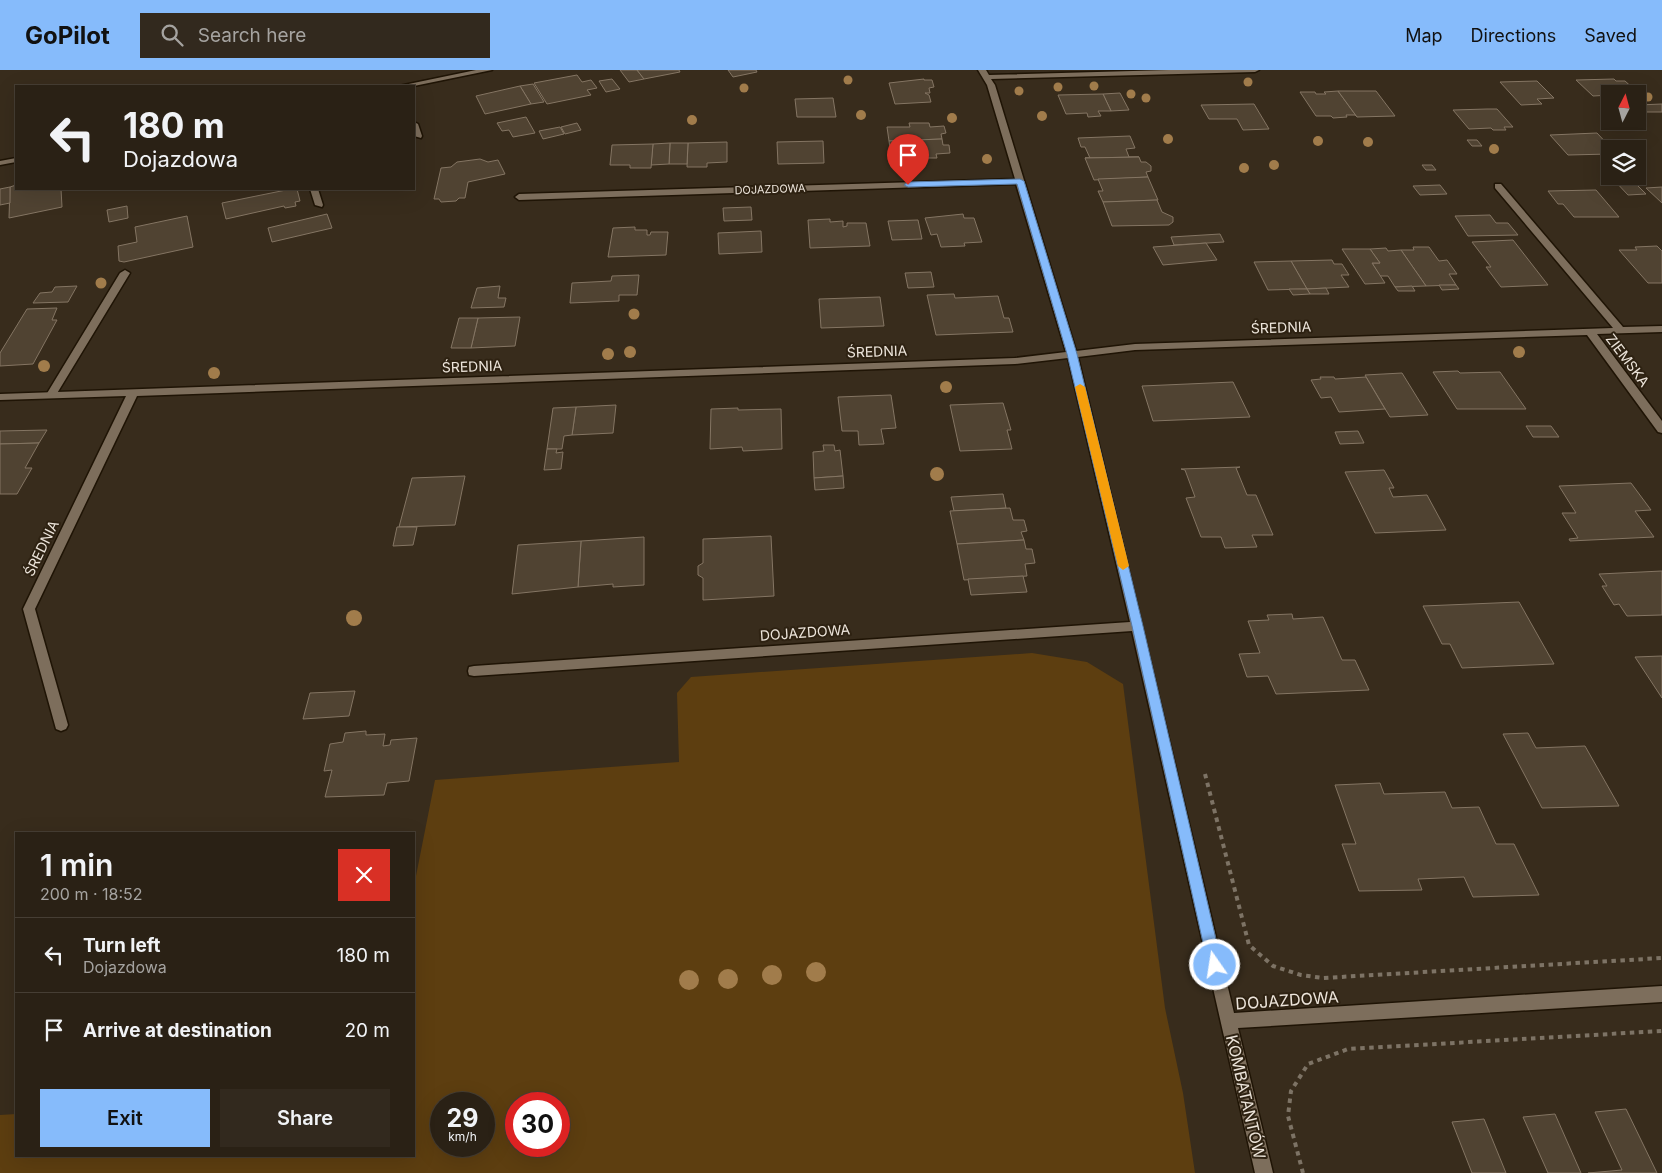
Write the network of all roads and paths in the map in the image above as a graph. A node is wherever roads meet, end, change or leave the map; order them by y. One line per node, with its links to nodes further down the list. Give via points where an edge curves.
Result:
1 (488, 70): 4 (street)
2 (1255, 70): 3 (street)
3 (985, 74): 9 (street, DOJAZDOWA)
4 (408, 85)
5 (415, 127): 6 (street)
6 (418, 136)
7 (15, 160): 8 (street)
8 (0, 164)
9 (1020, 181): 12 (street, DOJAZDOWA); 18 (street, DOJAZDOWA)
10 (1498, 186): 16 (street)
11 (314, 190): 13 (street)
12 (519, 197)
13 (318, 205)
14 (125, 273): 20 (street)
15 (1662, 329): 16 (street, ŚREDNIA)
16 (1621, 331): 17 (street, ŚREDNIA)
17 (1590, 332): 18 (street, ŚREDNIA, via 1135,347); 22 (street, ZIEMSKA)
18 (1072, 354): 19 (street, ŚREDNIA, via 1015,361); 23 (street, DOJAZDOWA)
19 (133, 393): 20 (street, ŚREDNIA); 25 (street, ŚREDNIA, via 29,609)
20 (51, 395): 21 (street, ŚREDNIA)
21 (0, 397)
22 (1662, 429)
23 (1137, 626): 24 (street, DOJAZDOWA); 29 (street, DOJAZDOWA)
24 (474, 671)
25 (61, 725)
26 (1203, 767): 27 (path, via 1249,945 1273,966 1323,978)
27 (1662, 958)
28 (1662, 994): 29 (street, DOJAZDOWA)
29 (1228, 1021): 31 (street, KOMBATANTÓW)
30 (1662, 1031): 32 (path, via 1348,1049 1308,1064 1291,1091 1288,1116)
31 (1264, 1173)
32 (1303, 1173)

